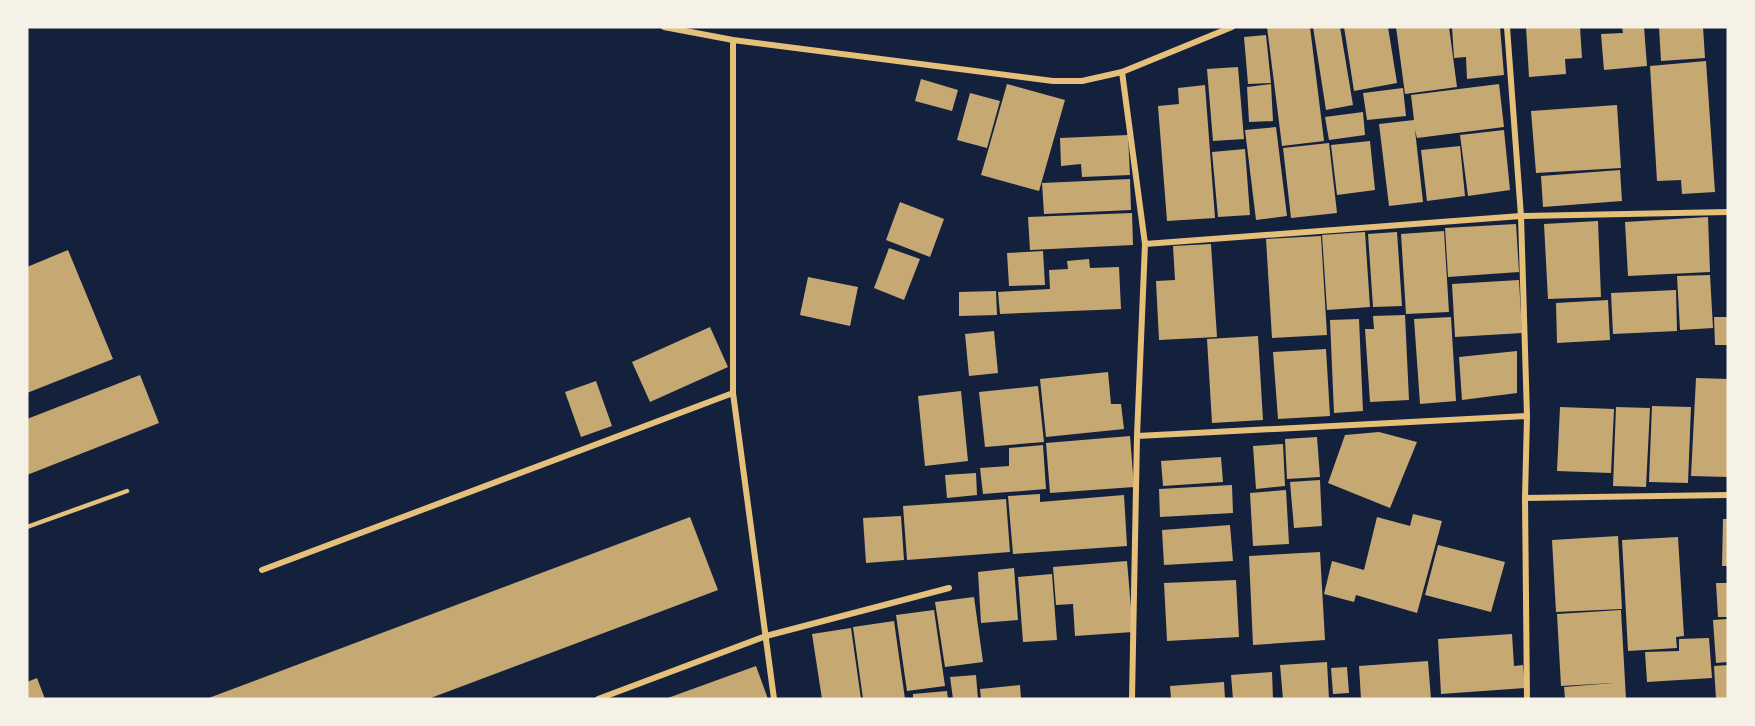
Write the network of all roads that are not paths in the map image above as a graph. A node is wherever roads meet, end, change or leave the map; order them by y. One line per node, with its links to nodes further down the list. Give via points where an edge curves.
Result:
1 (664, 27): 4 (street)
2 (1232, 27): 5 (street)
3 (1507, 27): 7 (street)
4 (733, 40): 5 (street, via 1053,81 1082,81); 9 (street)
5 (1122, 72): 8 (street)
6 (1728, 212): 7 (street)
7 (1521, 216): 8 (street); 10 (street)
8 (1145, 244): 11 (street)
9 (733, 393): 16 (street); 18 (street)
10 (1527, 416): 11 (street); 14 (street)
11 (1137, 436): 21 (street)
12 (127, 490): 15 (lane)
13 (1728, 495): 14 (street)
14 (1525, 498): 22 (street)
15 (27, 527)
16 (262, 570)
17 (949, 588): 18 (street)
18 (766, 636): 19 (street); 20 (street)
19 (598, 699)
20 (774, 699)
21 (1131, 699)
22 (1527, 699)

